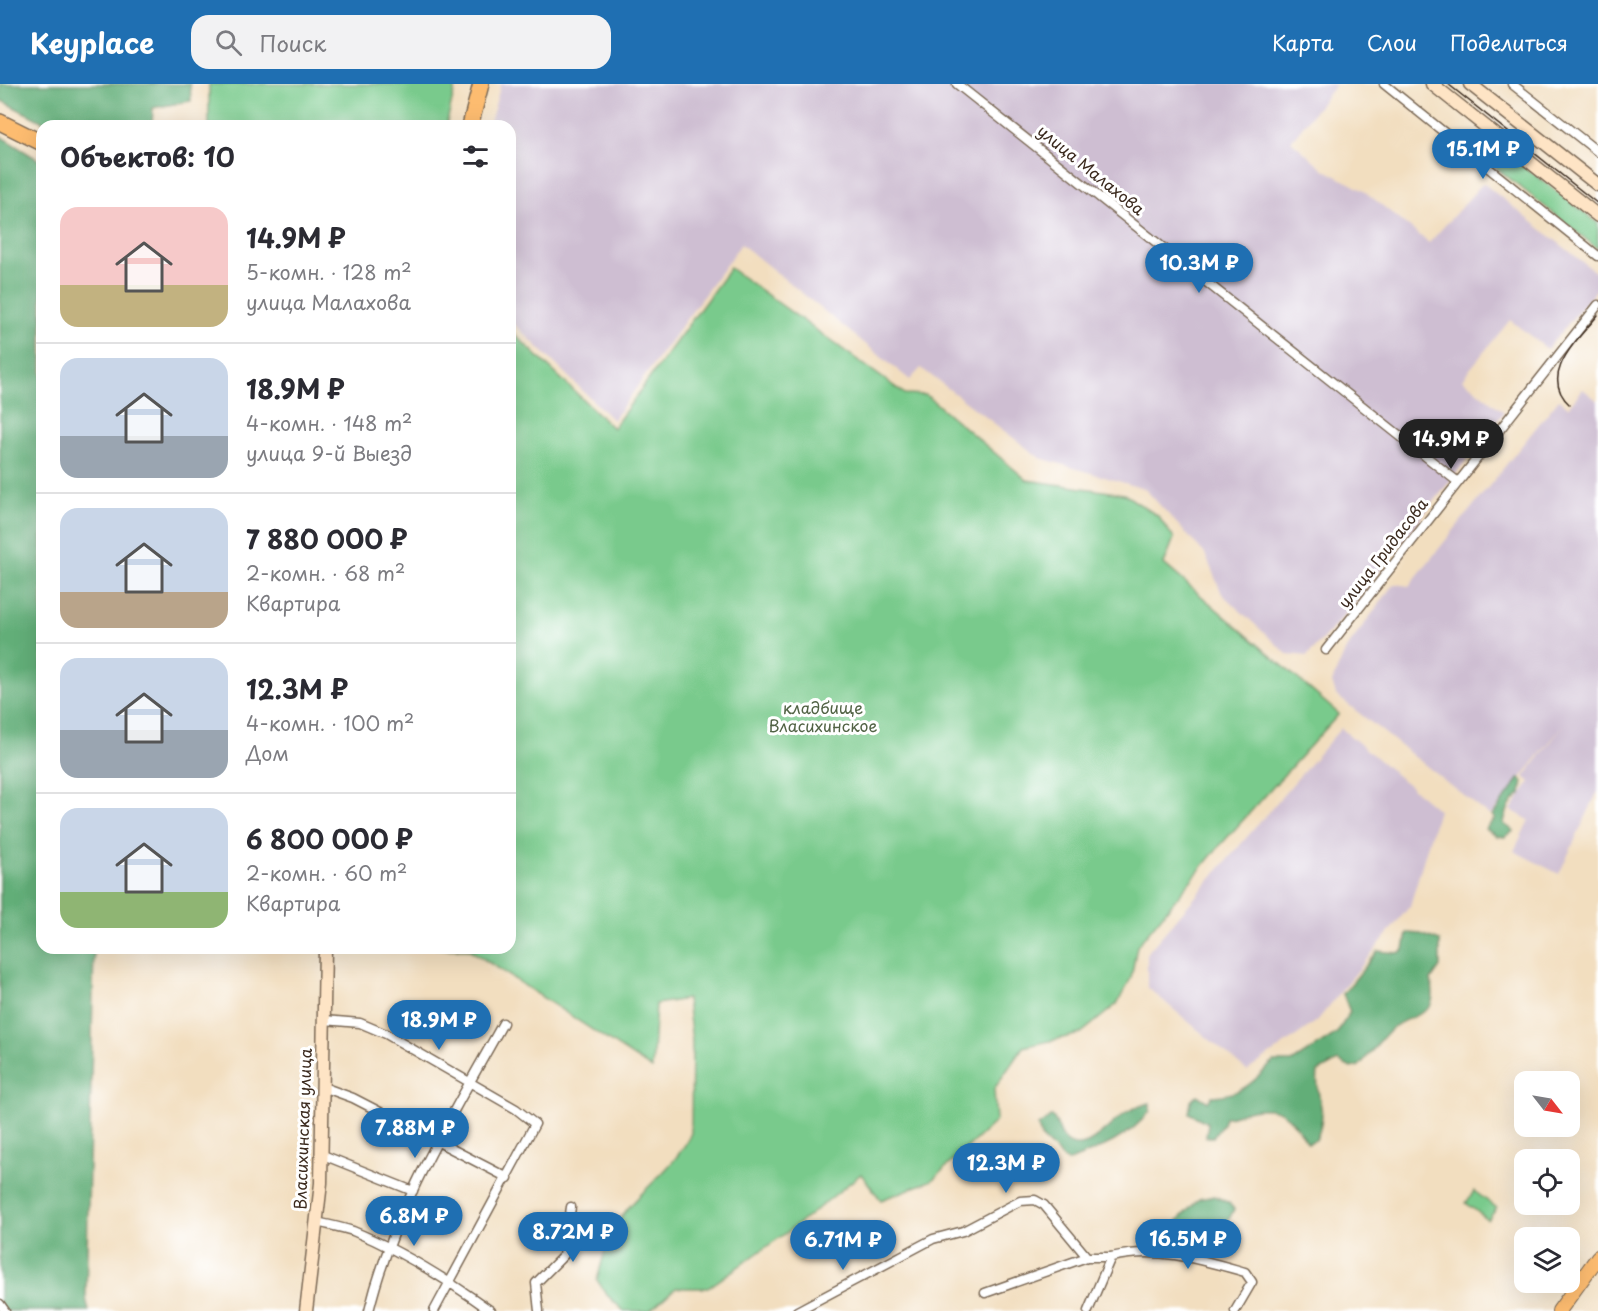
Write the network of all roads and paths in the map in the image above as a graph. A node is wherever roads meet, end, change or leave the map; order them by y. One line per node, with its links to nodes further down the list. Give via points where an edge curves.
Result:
1 (481, 84): 7 (highway)
2 (957, 84): 15 (street, улица Малахова)
3 (1384, 84): 13 (street)
4 (1432, 84): 12 (main road)
5 (1470, 84): 11 (main road)
6 (1512, 84): 10 (street)
7 (472, 120)
8 (0, 122): 9 (highway)
9 (36, 140)
10 (1598, 152)
11 (1598, 185)
12 (1598, 216)
13 (1598, 256)
14 (1598, 305): 15 (street, улица Гридасова)
15 (1458, 482): 16 (street, улица Гридасова)
16 (1326, 650)
17 (325, 954): 18 (main road, Власихинская улица)
18 (324, 1020): 20 (street, via 360,1023 386,1034); 21 (main road, Власихинская улица)
19 (503, 1023): 20 (street)
20 (470, 1083): 22 (street); 24 (street, via 535,1124)
21 (323, 1088): 22 (street, via 353,1098); 23 (main road, Власихинская улица)
22 (439, 1141): 24 (street); 25 (street)
23 (322, 1155): 25 (street); 27 (main road, Власихинская улица)
24 (508, 1178): 32 (street)
25 (413, 1191): 28 (street)
26 (572, 1207): 40 (street, via 564,1255 537,1283)
27 (317, 1221): 28 (street); 36 (main road, Власихинская улица)
28 (388, 1248): 32 (street); 37 (street)
29 (1087, 1257): 30 (street); 33 (street); 41 (street, via 1044,1205 1035,1200 1020,1201 963,1231 923,1244)
30 (1111, 1257): 42 (street); 43 (street, via 1159,1251 1245,1272 1252,1282)
31 (1598, 1257): 44 (main road)
32 (449, 1281): 38 (street); 39 (street)
33 (985, 1293)
34 (0, 1304): 35 (street)
35 (5, 1311)
36 (306, 1311)
37 (369, 1311)
38 (434, 1311)
39 (491, 1311)
40 (539, 1311)
41 (796, 1311)
42 (1088, 1311)
43 (1235, 1311)
44 (1559, 1311)

